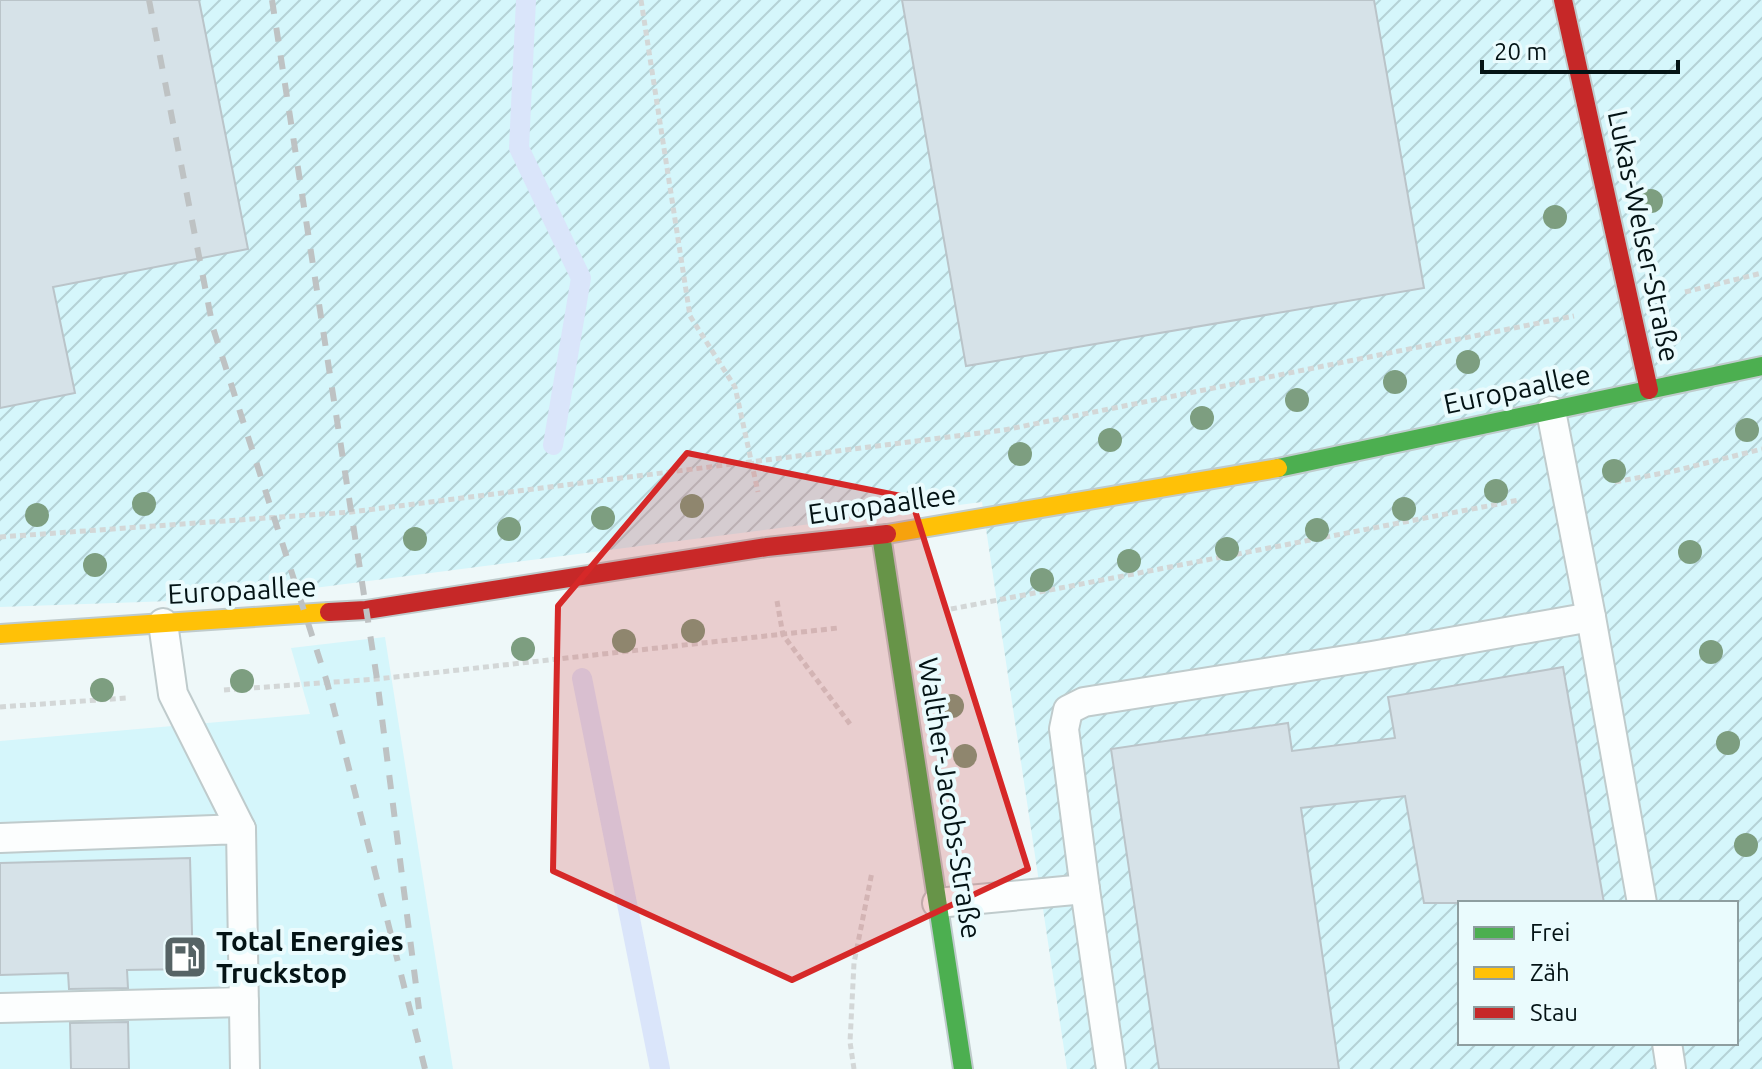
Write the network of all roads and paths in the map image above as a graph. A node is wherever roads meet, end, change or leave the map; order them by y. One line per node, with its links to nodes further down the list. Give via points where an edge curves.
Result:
1 (641, 0): 9 (path, via 690,316 735,387)
2 (1563, 0): 4 (street, Lukas-Welser-Straße)
3 (1762, 273): 4 (path)
4 (1631, 305): 6 (street, Lukas-Welser-Straße); 9 (path, via 1004,430)
5 (1762, 366): 6 (street, Europaallee)
6 (1649, 390): 7 (street, Europaallee)
7 (1551, 411): 10 (lane); 11 (street, Europaallee, via 1267,470)
8 (1762, 449): 10 (path)
9 (752, 460): 12 (path, via 351,512); 13 (path)
10 (1567, 491): 14 (lane); 15 (path)
11 (881, 535): 13 (street, Europaallee); 15 (street, Walther-Jacobs-Straße)
12 (0, 537)
13 (767, 547): 16 (street, Europaallee, via 366,610); 18 (path)
14 (1591, 617): 25 (lane, via 1084,702 1068,710 1064,729); 26 (lane)
15 (895, 620): 18 (path); 27 (street, Walther-Jacobs-Straße)
16 (163, 623): 17 (street, Europaallee); 19 (lane)
17 (0, 634)
18 (783, 635): 19 (path, via 377,679); 21 (path, via 849,721)
19 (173, 694): 20 (path); 22 (lane)
20 (0, 707)
21 (851, 734)
22 (241, 829): 23 (lane); 28 (lane)
23 (0, 838)
24 (870, 860): 32 (path, via 872,875 854,963)
25 (1085, 889): 27 (lane); 34 (lane)
26 (1642, 901)
27 (937, 903): 33 (street, Walther-Jacobs-Straße)
28 (244, 1002): 29 (lane); 31 (lane)
29 (0, 1008)
30 (1667, 1045): 35 (lane)
31 (245, 1069)
32 (854, 1069)
33 (963, 1069)
34 (1111, 1069)
35 (1671, 1069)

